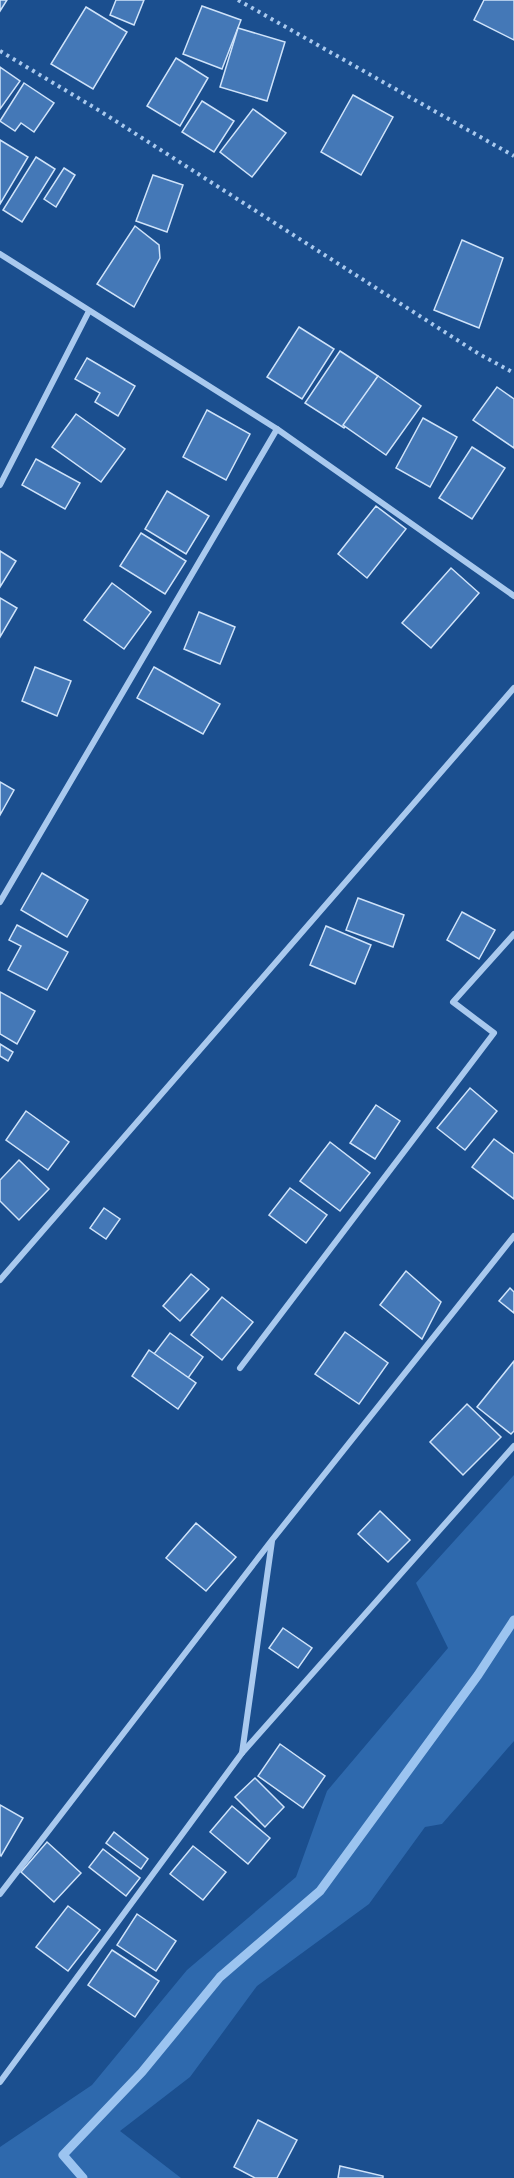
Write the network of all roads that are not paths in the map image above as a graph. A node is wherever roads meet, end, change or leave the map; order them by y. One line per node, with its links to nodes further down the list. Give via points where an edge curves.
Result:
1 (0, 254): 2 (street)
2 (89, 311): 3 (street); 4 (street)
3 (277, 429): 5 (street); 7 (street)
4 (0, 485)
5 (514, 596)
6 (514, 688): 10 (street)
7 (0, 903)
8 (514, 934): 11 (street, via 453,1002 494,1033)
9 (514, 1236): 13 (street)
10 (0, 1280)
11 (240, 1368)
12 (514, 1446): 14 (street)
13 (272, 1540): 14 (street); 15 (street)
14 (242, 1753): 16 (street)
15 (0, 1894)
16 (0, 2082)

